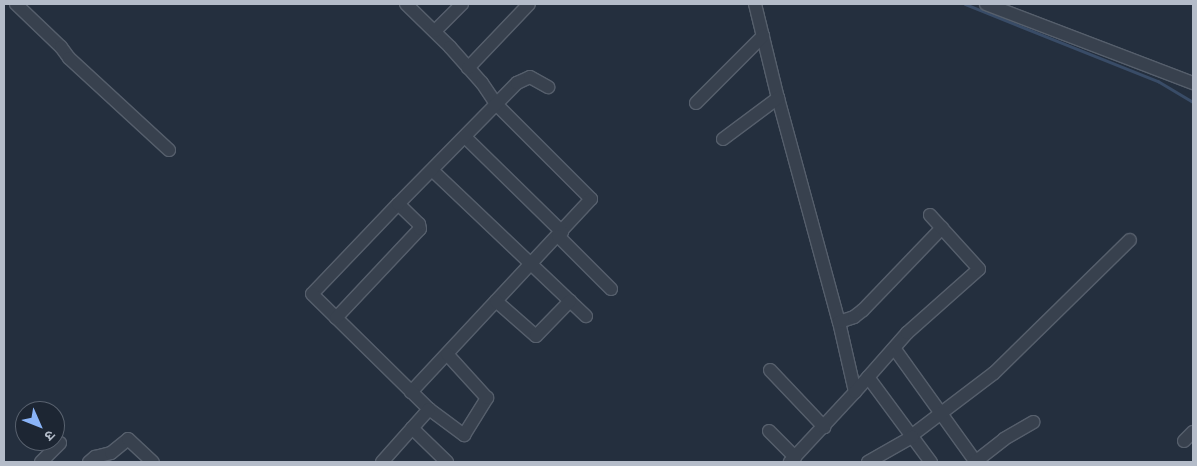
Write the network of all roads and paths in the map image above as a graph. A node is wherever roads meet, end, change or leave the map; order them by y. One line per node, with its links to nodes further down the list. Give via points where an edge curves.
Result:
1 (16, 4): 17 (street)
2 (406, 4): 7 (street)
3 (462, 4): 7 (street)
4 (529, 4): 9 (street)
5 (755, 4): 8 (street)
6 (986, 4): 10 (street)
7 (435, 31): 9 (street)
8 (763, 36): 12 (street); 13 (street)
9 (468, 68): 14 (street)
10 (1193, 83)
11 (548, 87): 14 (street, via 537,78 527,77 512,87)
12 (778, 98): 16 (street); 30 (street)
13 (696, 103)
14 (497, 105): 15 (street); 22 (street, via 591,197 590,203)
15 (465, 137): 18 (street); 22 (street)
16 (723, 139)
17 (169, 150)
18 (433, 171): 19 (street); 24 (street)
19 (398, 204): 29 (street, via 419,224 420,229); 29 (street, via 312,293)
20 (930, 215): 21 (street)
21 (942, 228): 30 (street, via 860,313); 31 (street, via 979,269)
22 (560, 234): 24 (street); 25 (street)
23 (1130, 240): 38 (street, via 994,373)
24 (530, 264): 26 (street); 27 (street)
25 (611, 289)
26 (496, 301): 27 (street, via 536,336); 32 (street)
27 (570, 301): 28 (street)
28 (586, 316)
29 (336, 318): 35 (street)
30 (839, 322): 36 (street)
31 (894, 348): 34 (street); 38 (street)
32 (447, 354): 35 (street); 37 (street, via 485,393 487,400 464,435)
33 (770, 370): 40 (street)
34 (868, 377): 36 (street); 43 (street)
35 (411, 392): 37 (street)
36 (855, 392): 40 (street)
37 (429, 409): 41 (street)
38 (941, 414): 43 (street); 53 (street)
39 (1034, 422): 53 (street, via 1004,439)
40 (824, 427): 45 (street)
41 (412, 428): 49 (street); 50 (street)
42 (769, 431): 45 (street)
43 (912, 437): 51 (street); 52 (street)
44 (52, 451): 46 (street)
45 (793, 459)
46 (42, 462)
47 (89, 462): 48 (street, via 97,456 112,453 128,439)
48 (153, 462)
49 (382, 462)
50 (447, 462)
51 (868, 462)
52 (931, 462)
53 (976, 462)

